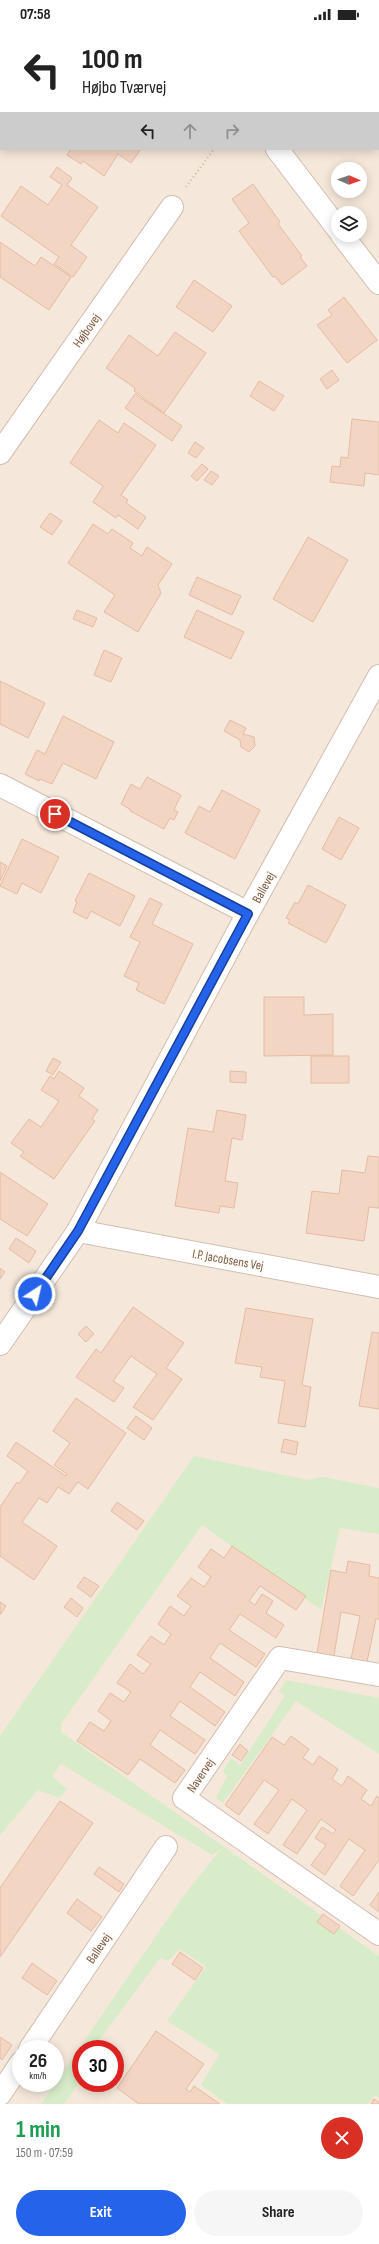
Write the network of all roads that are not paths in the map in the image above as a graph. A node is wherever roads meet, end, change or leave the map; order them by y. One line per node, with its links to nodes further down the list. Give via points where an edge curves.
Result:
1 (278, 150): 3 (street)
2 (172, 207): 6 (street, Højbovej)
3 (331, 220)
4 (347, 242): 5 (street)
5 (379, 283)
6 (0, 453)
7 (379, 676): 9 (street, Ballevej)
8 (0, 785): 9 (street)
9 (248, 914): 10 (street, Ballevej)
10 (78, 1231): 11 (street, I.P. Jacobsens Vej); 12 (street, Ballevej)
11 (379, 1287)
12 (0, 1344)
13 (379, 1675): 15 (street, Navervej, via 280,1658 184,1798)
14 (166, 1847): 16 (street, Ballevej)
15 (379, 1934)
16 (36, 2040)
17 (12, 2076): 18 (street)
18 (0, 2094)

